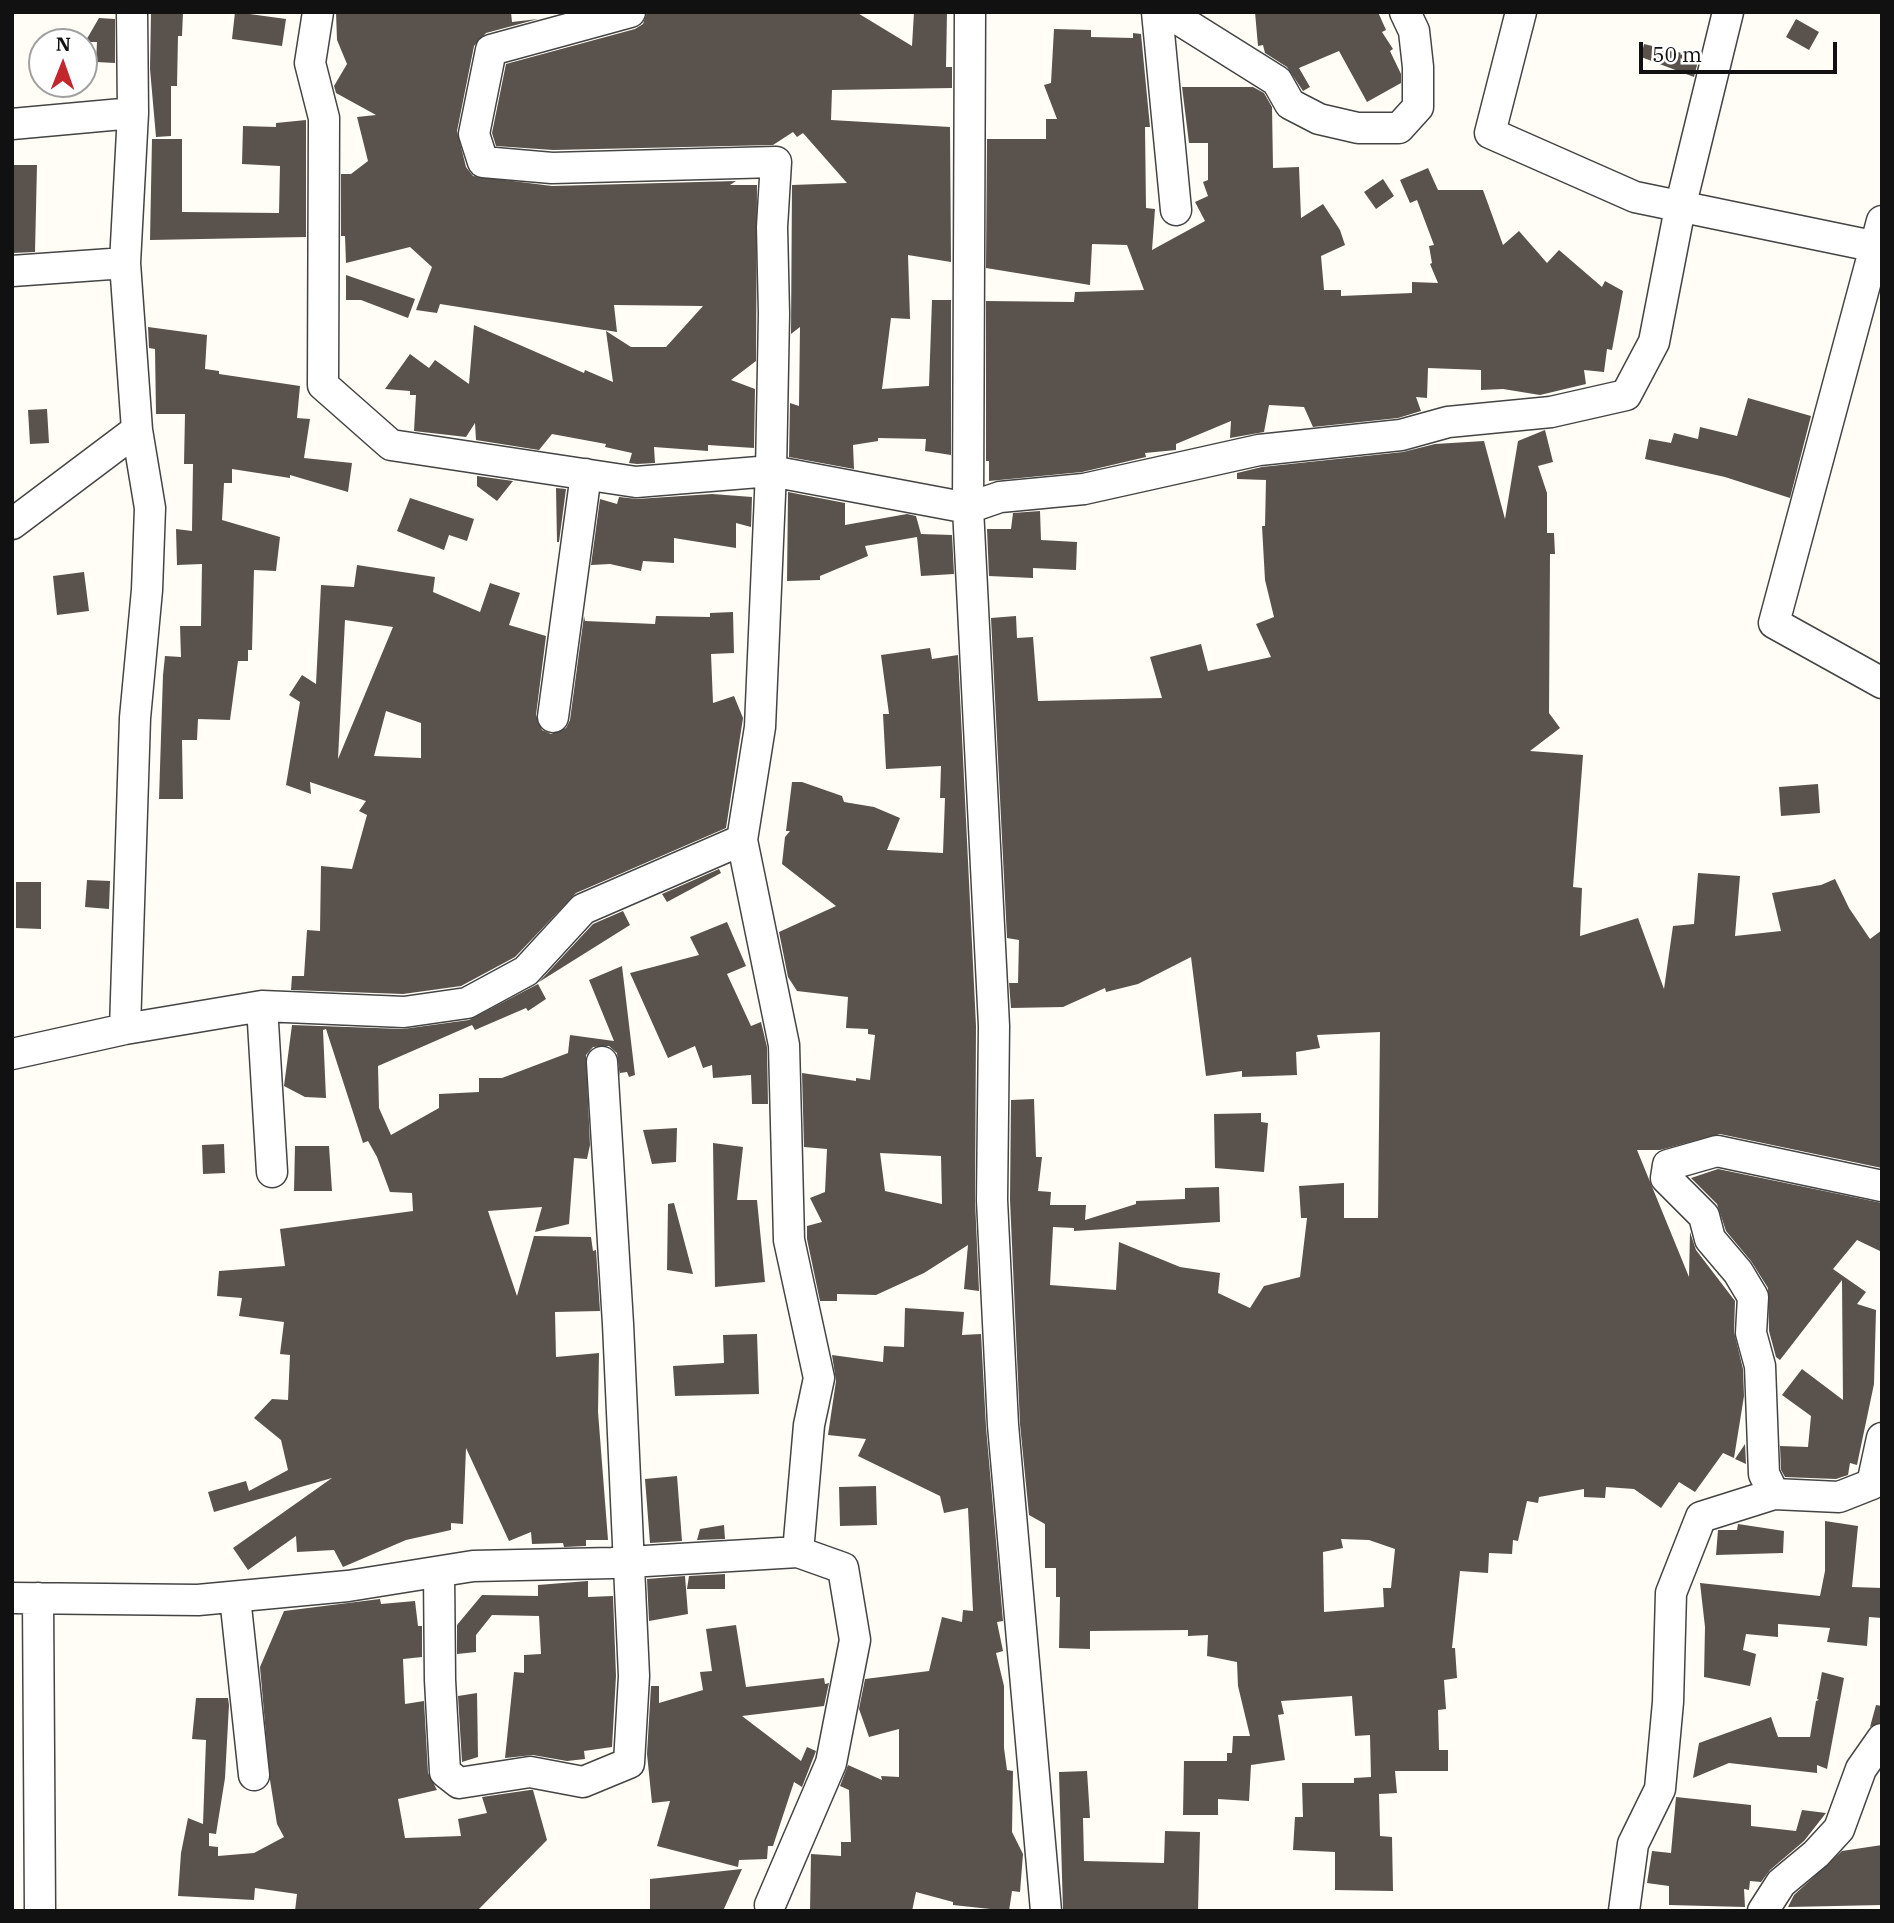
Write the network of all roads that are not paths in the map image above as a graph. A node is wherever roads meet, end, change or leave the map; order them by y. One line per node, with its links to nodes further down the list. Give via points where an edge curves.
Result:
1 (132, 12): 10 (street)
2 (318, 12): 19 (street, via 310,63 324,118 323,386 391,446)
3 (630, 12): 18 (street, via 491,50 474,134 483,162 552,168 776,162)
4 (970, 12): 20 (street)
5 (1157, 12): 13 (street)
6 (1167, 12): 7 (street, via 1277,81 1290,104 1319,120 1358,128 1399,128 1418,107 1414,31)
7 (1405, 12)
8 (1521, 12): 12 (street, via 1490,133 1635,197)
9 (1728, 12): 12 (street)
10 (133, 113): 11 (street); 15 (street)
11 (12, 124)
12 (1680, 208): 14 (street); 20 (street, via 1654,342 1626,395 1551,412 1448,422 1401,435 1259,450 1084,489 1000,497)
13 (1176, 210)
14 (1880, 239): 22 (street, via 1774,623)
15 (125, 263): 16 (street); 17 (street)
16 (12, 271)
17 (137, 430): 21 (street); 26 (street, via 150,508 135,718)
18 (771, 471): 19 (street, via 636,482); 20 (street); 24 (street, via 760,727)
19 (586, 474): 23 (street)
20 (968, 508): 43 (street, via 994,1026 992,1200 1003,1425)
21 (12, 524)
22 (1882, 683)
23 (553, 717)
24 (743, 841): 25 (street, via 583,909 526,971 467,1003 404,1012); 34 (street, via 784,1045 789,1240 819,1378)
25 (262, 1006): 26 (street); 29 (street)
26 (125, 1029): 27 (street)
27 (12, 1054)
28 (602, 1062): 35 (street)
29 (272, 1172)
30 (1882, 1186): 33 (street, via 1717,1151 1668,1165 1666,1178 1704,1216 1710,1239 1753,1297 1751,1333 1760,1366 1764,1474)
31 (1882, 1438): 32 (street)
32 (1877, 1489): 33 (street, via 1839,1497)
33 (1774, 1494): 44 (street, via 1701,1517 1671,1592 1660,1788 1633,1844)
34 (798, 1552): 35 (street); 41 (street, via 843,1568 855,1640 831,1763)
35 (629, 1562): 36 (street, via 473,1566); 36 (street, via 635,1676 629,1763 583,1782 530,1772 458,1783 445,1772)
36 (439, 1572): 37 (street, via 348,1587)
37 (234, 1597): 38 (street); 40 (street)
38 (25, 1598): 42 (street)
39 (1882, 1739): 45 (street, via 1861,1769 1839,1829 1781,1883)
40 (254, 1775)
41 (770, 1905)
42 (40, 1911)
43 (1046, 1911)
44 (1624, 1911)
45 (1763, 1911)

